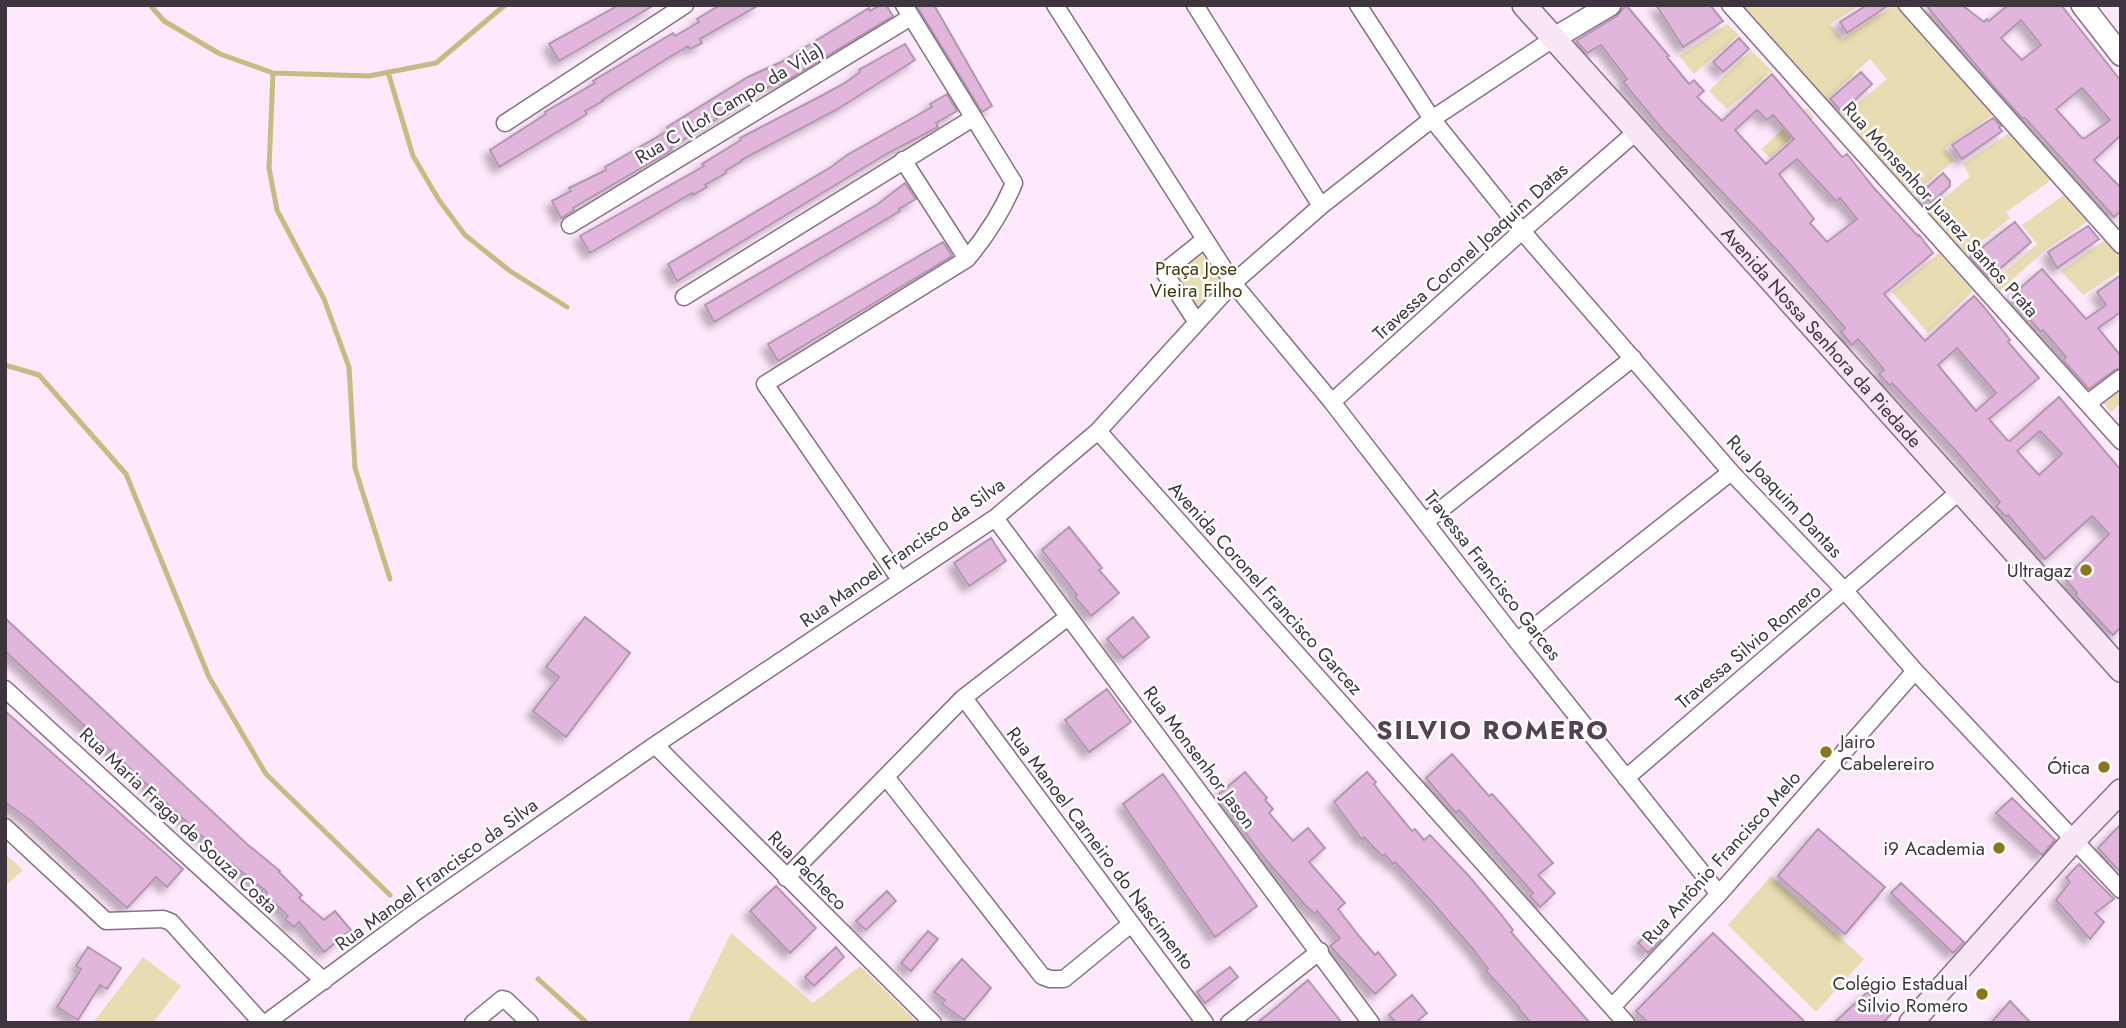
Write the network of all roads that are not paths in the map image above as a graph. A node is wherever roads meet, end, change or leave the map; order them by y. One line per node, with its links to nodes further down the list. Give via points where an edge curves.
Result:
1 (685, 5): 15 (street)
2 (1055, 5): 21 (street, Travessa Francisco Garces)
3 (1195, 5): 18 (street)
4 (1358, 5): 14 (street, Rua Joaquim Dantas)
5 (1524, 5): 11 (main road, Avenida Nossa Senhora da Piedade)
6 (1610, 5): 11 (street)
7 (1730, 5): 30 (street, Rua Monsenhor Juarez Santos Prata)
8 (1907, 5): 22 (street)
9 (2082, 5): 12 (street)
10 (907, 11): 13 (street); 19 (street, Rua C (Lot Campo da Vila))
11 (1553, 39): 14 (street, Rua Manoel Francisco da Silva); 16 (main road, Avenida Nossa Senhora da Piedade)
12 (2121, 55)
13 (974, 118): 17 (street); 23 (street, via 1014,183 989,233)
14 (1433, 118): 18 (street, Rua Manoel Francisco da Silva); 20 (street, Rua Joaquim Dantas)
15 (505, 123)
16 (1636, 132): 20 (street, Travessa Coronel Joaquim Datas); 34 (main road, Avenida Nossa Senhora da Piedade)
17 (903, 160): 23 (street); 25 (street)
18 (1321, 205): 24 (street, Rua Manoel Francisco da Silva)
19 (570, 225)
20 (1522, 231): 27 (street, Rua Joaquim Dantas); 29 (street, Travessa Coronel Joaquim Datas)
21 (1204, 240): 24 (street, Travessa Francisco Garces); 26 (street, via 1164,272)
22 (2121, 245)
23 (967, 259): 37 (street, via 765,384)
24 (1233, 284): 26 (street, Rua Manoel Francisco da Silva); 29 (street, Travessa Francisco Garces)
25 (684, 297)
26 (1196, 321): 31 (street, Rua Manoel Francisco da Silva)
27 (1633, 358): 33 (street, Rua Joaquim Dantas); 36 (street)
28 (2121, 378): 30 (street)
29 (1332, 402): 36 (street, Travessa Francisco Garces)
30 (2088, 403): 32 (street, Rua Monsenhor Juarez Santos Prata)
31 (1098, 431): 35 (street, Rua Manoel Francisco da Silva); 57 (street, Avenida Coronel Francisco Garcez)
32 (2121, 441)
33 (1731, 472): 38 (street, Rua Joaquim Dantas); 40 (street)
34 (1959, 491): 38 (street, Travessa Silvio Romero); 41 (main road, Avenida Nossa Senhora da Piedade)
35 (995, 518): 37 (street, Rua Manoel Francisco da Silva); 39 (street, Rua Monsenhor Jason)
36 (1425, 522): 40 (street, Travessa Francisco Garces)
37 (901, 581): 45 (street, Rua Manoel Francisco da Silva)
38 (1845, 591): 42 (street, Rua Joaquim Dantas); 47 (street, Travessa Silvio Romero)
39 (1068, 617): 44 (street); 55 (street, Rua Monsenhor Jason)
40 (1517, 641): 47 (street, Travessa Francisco Garces)
41 (2121, 670)
42 (1915, 671): 50 (street, Rua Joaquim Dantas); 53 (street, Rua Antônio Francisco Melo)
43 (5, 689): 56 (street, Rua Maria Fraga de Souza Costa)
44 (964, 698): 46 (street); 54 (street, Rua Manoel Carneiro do Nascimento)
45 (655, 745): 51 (street, Rua Pacheco); 56 (street, Rua Manoel Francisco da Silva)
46 (886, 777): 51 (street); 54 (street, via 1042,976 1064,979)
47 (1626, 778): 53 (street, Travessa Francisco Garces)
48 (2121, 792): 50 (main road)
49 (5, 827): 58 (street, via 106,921 171,922)
50 (2073, 841): 52 (street, Rua Joaquim Dantas); 66 (main road)
51 (786, 878): 61 (street, Rua Pacheco)
52 (2121, 890)
53 (1720, 894): 57 (street, Rua Antônio Francisco Melo)
54 (1132, 924): 62 (street, Rua Manoel Carneiro do Nascimento)
55 (1320, 951): 63 (street); 64 (street, Rua Monsenhor Jason)
56 (324, 981): 58 (street, Rua Manoel Francisco da Silva)
57 (1612, 1007): 65 (street, Avenida Coronel Francisco Garcez)
58 (264, 1023)
59 (473, 1023): 60 (street, via 498,1001 506,1000)
60 (530, 1023)
61 (933, 1023)
62 (1205, 1023)
63 (1229, 1023)
64 (1371, 1023)
65 (1626, 1023)
66 (1911, 1023)

